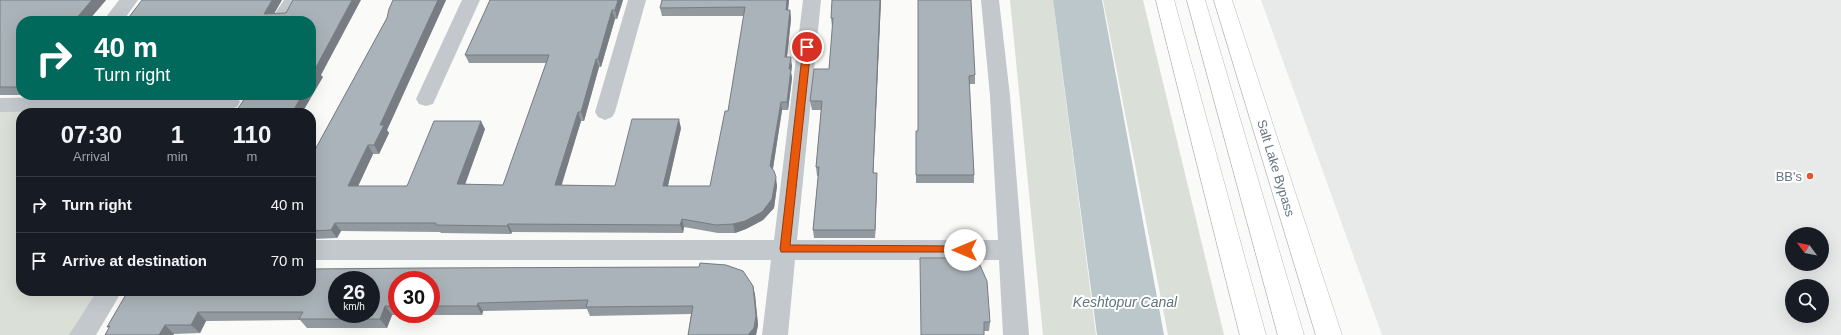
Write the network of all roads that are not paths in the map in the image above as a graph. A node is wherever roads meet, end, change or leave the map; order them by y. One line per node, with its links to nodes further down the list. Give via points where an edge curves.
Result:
1 (130, 0): 10 (street)
2 (293, 0): 11 (street)
3 (472, 0): 12 (street)
4 (637, 0): 15 (street)
5 (812, 0): 16 (street)
6 (990, 0): 18 (street, via 1000,96)
7 (1164, 0): 23 (main road)
8 (1196, 0): 24 (main road)
9 (1223, 0): 25 (main road, Salt Lake Bypass)
10 (117, 16)
11 (283, 16)
12 (426, 99)
13 (229, 103): 14 (street)
14 (0, 106)
15 (605, 112)
16 (785, 249): 17 (street); 18 (street); 21 (street)
17 (316, 250)
18 (1010, 250): 22 (street)
19 (107, 296): 20 (street)
20 (82, 335)
21 (775, 335)
22 (1016, 335)
23 (1253, 335)
24 (1291, 335)
25 (1328, 335)

